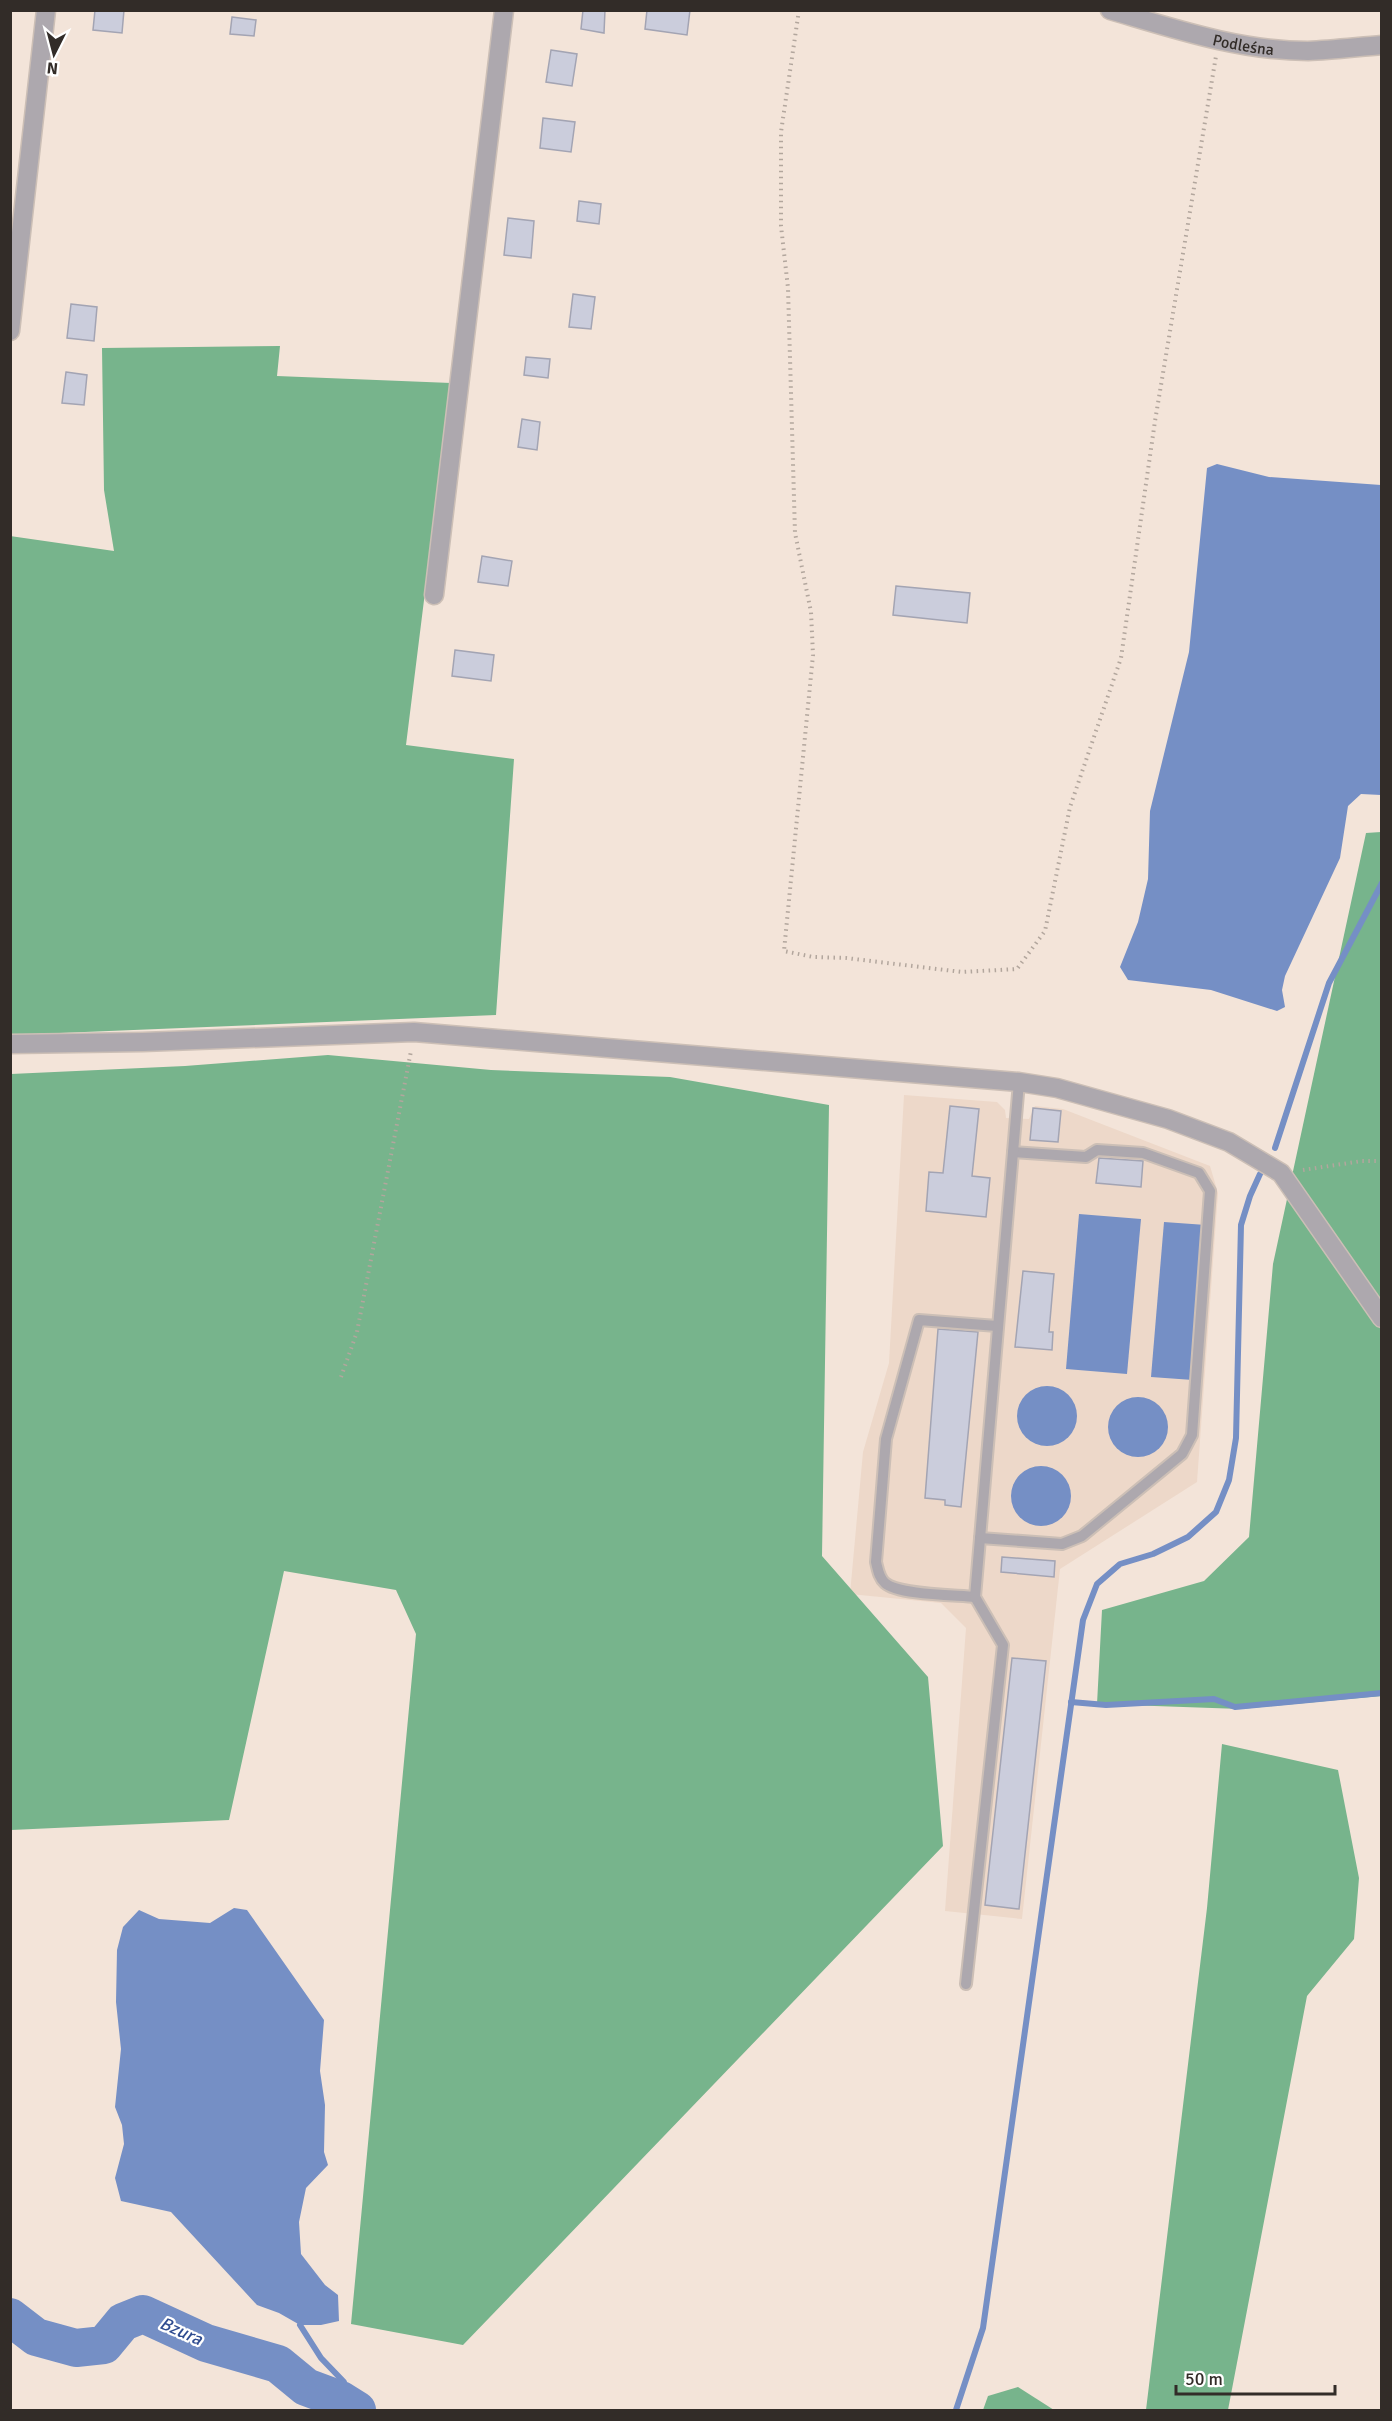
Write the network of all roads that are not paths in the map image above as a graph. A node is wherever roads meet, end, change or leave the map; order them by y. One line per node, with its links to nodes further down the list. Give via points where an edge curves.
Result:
1 (46, 10): 5 (street)
2 (504, 10): 6 (street)
3 (1110, 10): 4 (street, Podleśna, via 1219,41 1308,51)
4 (1382, 45)
5 (10, 331)
6 (434, 595)
7 (10, 1044): 8 (street, via 414,1032)
8 (1019, 1082): 9 (lane); 10 (street, via 1057,1088 1168,1119 1229,1142 1281,1173)
9 (1012, 1152): 11 (lane); 12 (lane, via 1086,1156 1097,1150 1143,1153 1199,1173 1210,1191 1192,1435 1182,1454 1082,1536 1062,1544)
10 (1382, 1318)
11 (997, 1326): 12 (lane); 13 (lane, via 919,1320 886,1439 876,1562 886,1584 898,1590)
12 (980, 1538): 13 (lane)
13 (975, 1597): 14 (lane, via 1003,1645)
14 (966, 1984)

